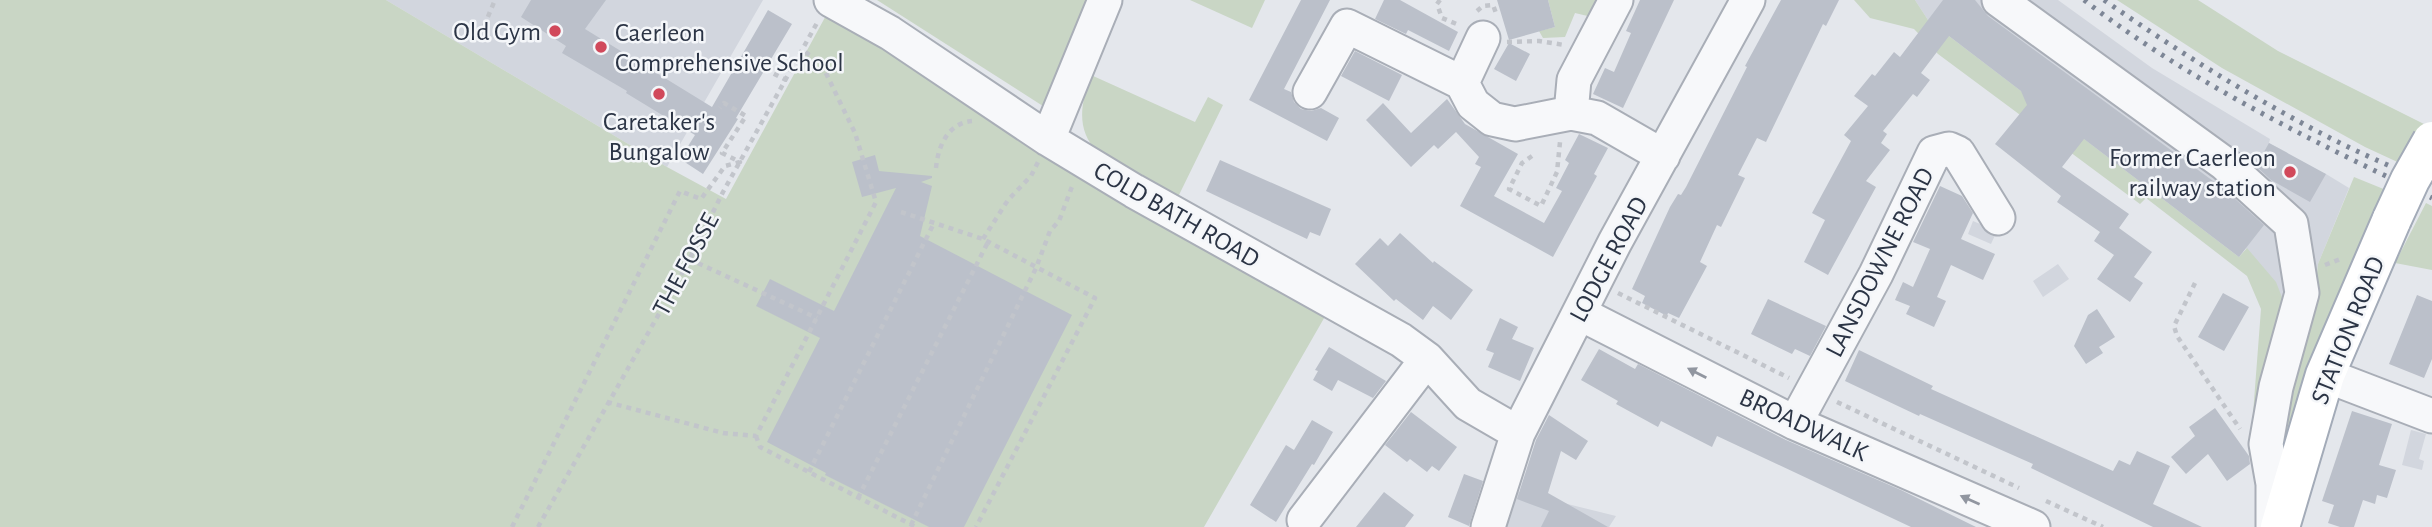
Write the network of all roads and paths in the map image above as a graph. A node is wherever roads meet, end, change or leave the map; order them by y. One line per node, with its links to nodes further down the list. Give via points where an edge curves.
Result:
1 (495, 0): 9 (path)
2 (1105, 0): 18 (street)
3 (1440, 0): 8 (path, via 1437,5 1442,18)
4 (1615, 0): 11 (street)
5 (1748, 0): 21 (street, LODGE ROAD)
6 (1999, 0): 54 (street, via 2225,164 2291,224 2302,293 2267,433)
7 (825, 10): 10 (path, THE FOSSE); 18 (street, COLD BATH ROAD, via 890,33)
8 (1484, 21): 11 (path, via 1504,42 1551,41); 14 (street)
9 (484, 26)
10 (803, 50): 13 (path, THE FOSSE); 33 (path, via 822,65 855,133 876,202)
11 (1587, 56): 17 (street, via 1574,80)
12 (765, 69): 13 (path)
13 (786, 80): 23 (path, THE FOSSE)
14 (1462, 83): 15 (street, via 1347,26); 17 (street, via 1473,104 1492,119 1515,124)
15 (1310, 92)
16 (720, 108): 23 (path, via 724,103 746,116 722,153)
17 (1566, 122): 20 (path, via 1557,172 1541,206 1509,189 1522,163); 21 (street, via 1597,118)
18 (1048, 139): 22 (street, COLD BATH ROAD); 27 (path, via 1031,176 1008,200)
19 (2432, 141): 35 (main road, STATION ROAD, bridge, via 2392,219)
20 (1532, 156)
21 (1663, 156): 30 (street, LODGE ROAD)
22 (1082, 160): 29 (path); 34 (street, COLD BATH ROAD)
23 (740, 162): 28 (path, THE FOSSE); 49 (path, via 725,166 701,199 680,191)
24 (901, 212): 26 (path)
25 (1998, 219): 36 (street, LANSDOWNE ROAD, via 1958,153 1949,149 1934,153 1876,274)
26 (934, 223): 27 (path); 43 (path)
27 (986, 241): 29 (path); 45 (path)
28 (689, 259): 33 (path); 37 (path, THE FOSSE)
29 (1036, 268): 48 (path); 51 (path, via 1095,298)
30 (1595, 282): 32 (street, LODGE ROAD); 36 (path)
31 (2195, 283): 40 (path, via 2174,326 2177,336)
32 (1579, 313): 39 (street, BROADWALK, one-way to 32); 41 (street, LODGE ROAD)
33 (817, 318): 42 (path)
34 (1427, 359): 41 (street, COLD BATH ROAD, via 1468,404); 47 (street)
35 (2325, 375): 38 (street); 55 (main road, STATION ROAD)
36 (1812, 390): 39 (street, LANSDOWNE ROAD); 44 (path)
37 (607, 402): 42 (path, via 723,433); 50 (path, THE FOSSE)
38 (2432, 416)
39 (1795, 423): 46 (street, BROADWALK, one-way to 39)
40 (2241, 430)
41 (1518, 433): 52 (street, LODGE ROAD)
42 (756, 436): 43 (path, via 760,447)
43 (808, 472): 45 (path)
44 (2027, 491)
45 (858, 498): 48 (path)
46 (2036, 512): 53 (path)
47 (1304, 520)
48 (914, 526)
49 (512, 527)
50 (538, 527)
51 (976, 527)
52 (1489, 527)
53 (2102, 527)
54 (2273, 527)
55 (2280, 527)

